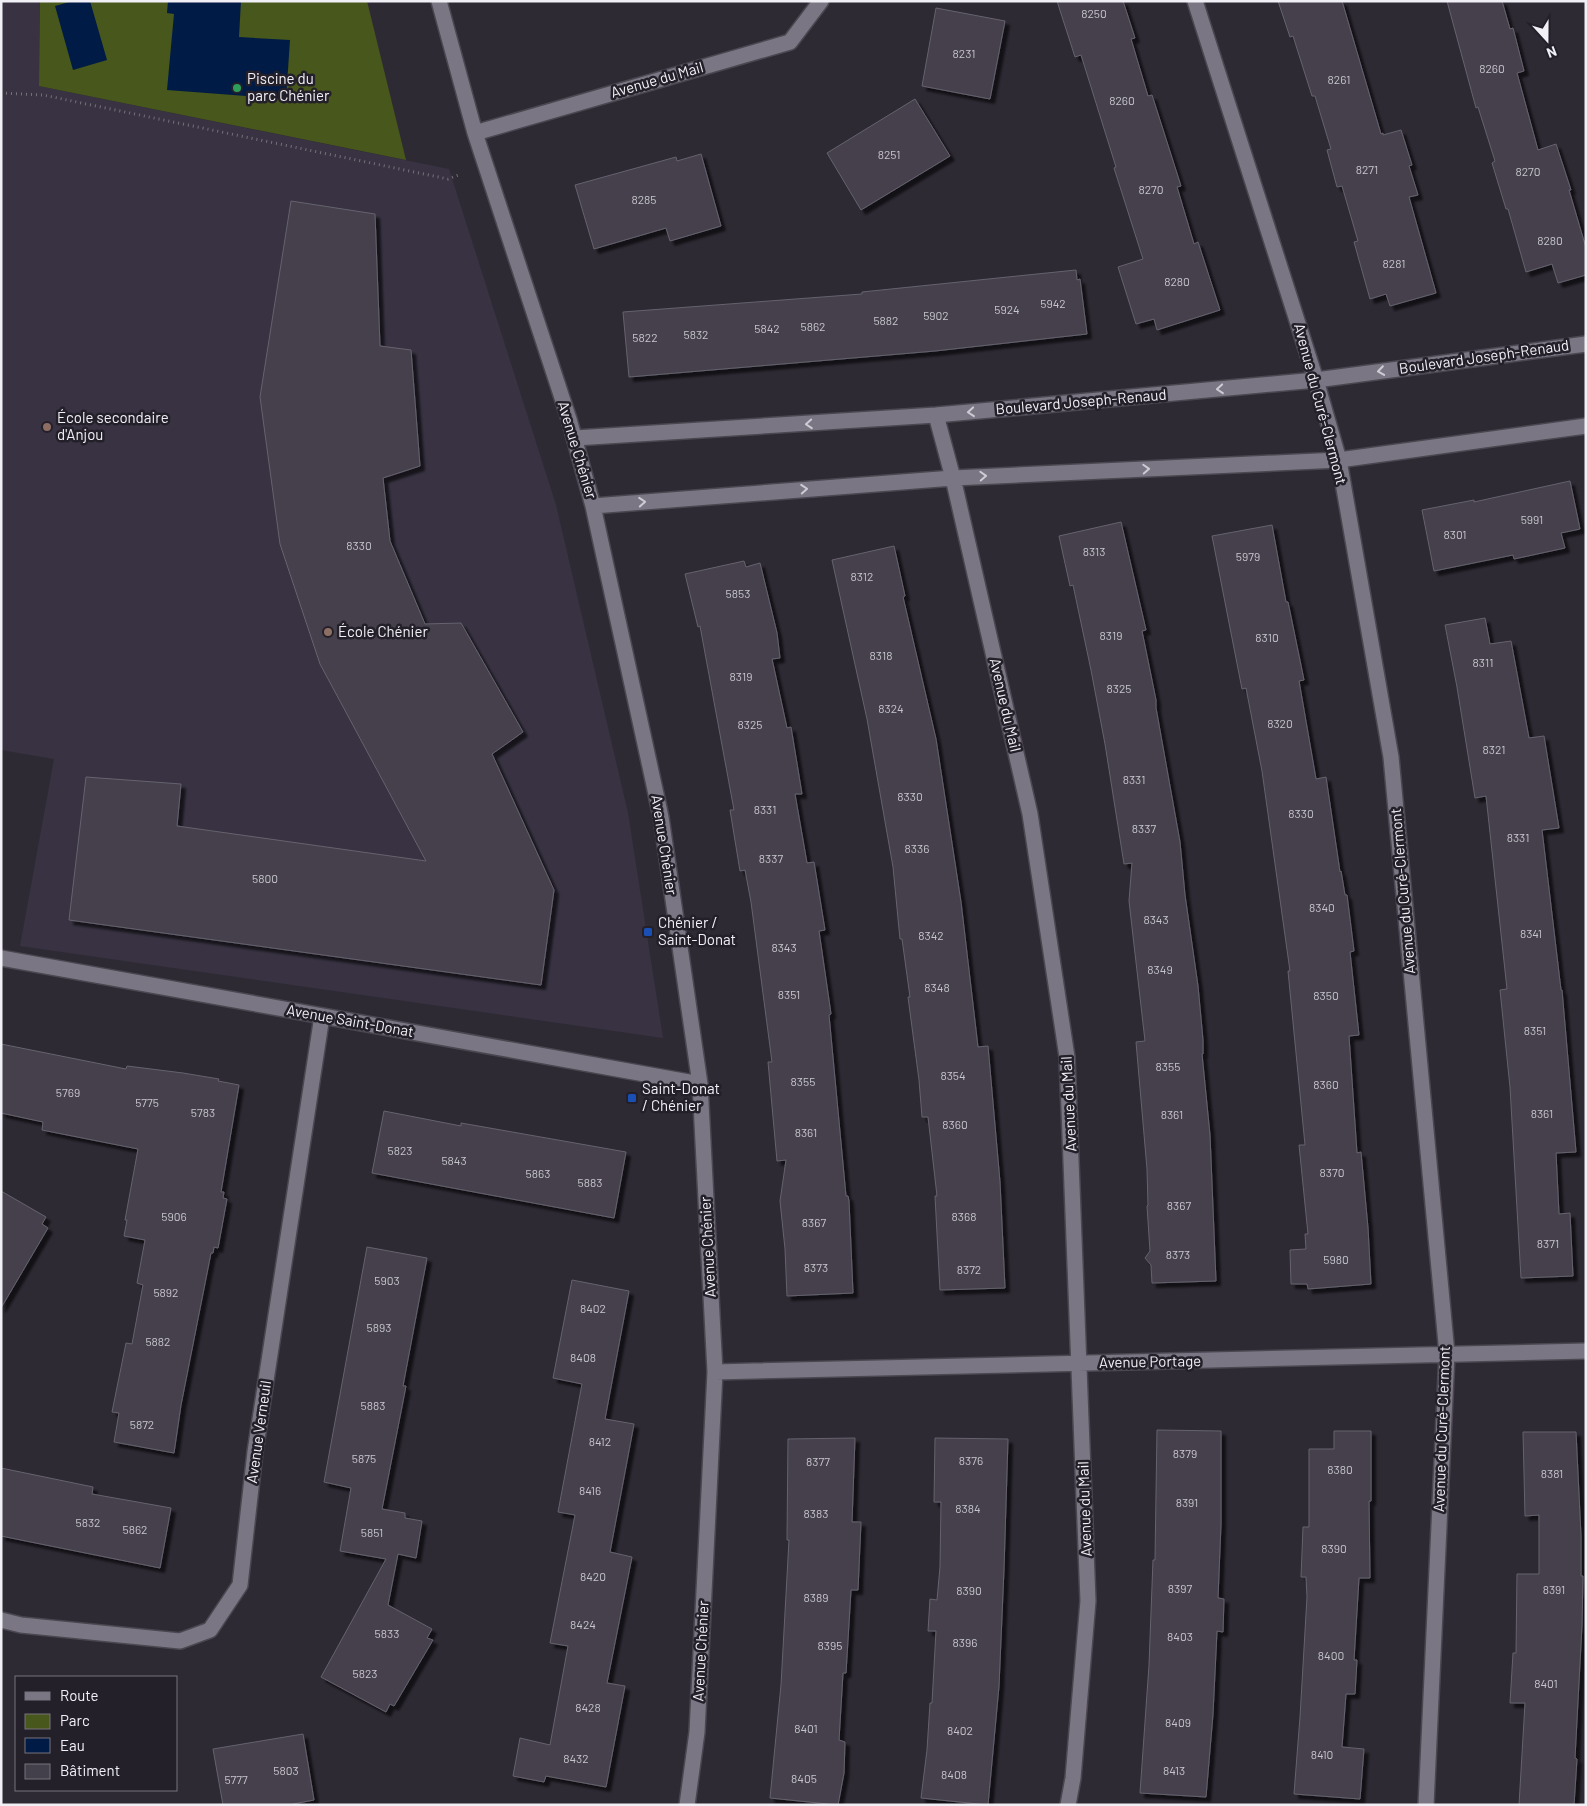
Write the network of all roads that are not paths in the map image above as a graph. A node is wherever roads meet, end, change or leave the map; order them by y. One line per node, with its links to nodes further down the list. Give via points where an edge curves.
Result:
1 (439, 1): 4 (street, Avenue Chénier)
2 (821, 1): 4 (street, Avenue du Mail, via 790,42)
3 (1195, 1): 6 (street, Avenue du Curé-Clermont)
4 (475, 133): 9 (street, Avenue Chénier)
5 (1586, 344): 6 (street, Boulevard Joseph-Renaud, one-way to 6)
6 (1316, 380): 7 (street, Boulevard Joseph-Renaud, one-way to 7); 10 (street, Avenue du Curé-Clermont)
7 (936, 415): 9 (street, Boulevard Joseph-Renaud, one-way to 9); 11 (street, Avenue du Mail)
8 (1586, 426): 10 (street)
9 (575, 438): 12 (street, Avenue Chénier)
10 (1339, 460): 11 (street, one-way to 10); 17 (street, Avenue du Curé-Clermont, via 1391,757)
11 (953, 478): 12 (street, one-way to 11); 18 (street, Avenue du Mail, via 1030,814 1067,1057)
12 (593, 506): 15 (street, Avenue Chénier, via 661,817)
13 (1, 958): 14 (street, Avenue Saint-Donat)
14 (322, 1016): 15 (street, Avenue Saint-Donat); 20 (street, Avenue Verneuil, via 255,1452 240,1585 210,1630 180,1641 21,1625)
15 (700, 1084): 19 (street, Avenue Chénier)
16 (1586, 1351): 17 (street, Avenue Portage)
17 (1447, 1354): 18 (street, Avenue Portage); 23 (street, Avenue du Curé-Clermont)
18 (1080, 1363): 19 (street, Avenue Portage); 22 (street, Avenue du Mail, via 1088,1601)
19 (715, 1372): 21 (street, Avenue Chénier, via 697,1732)
20 (1, 1620)
21 (687, 1805)
22 (1068, 1805)
23 (1426, 1805)

